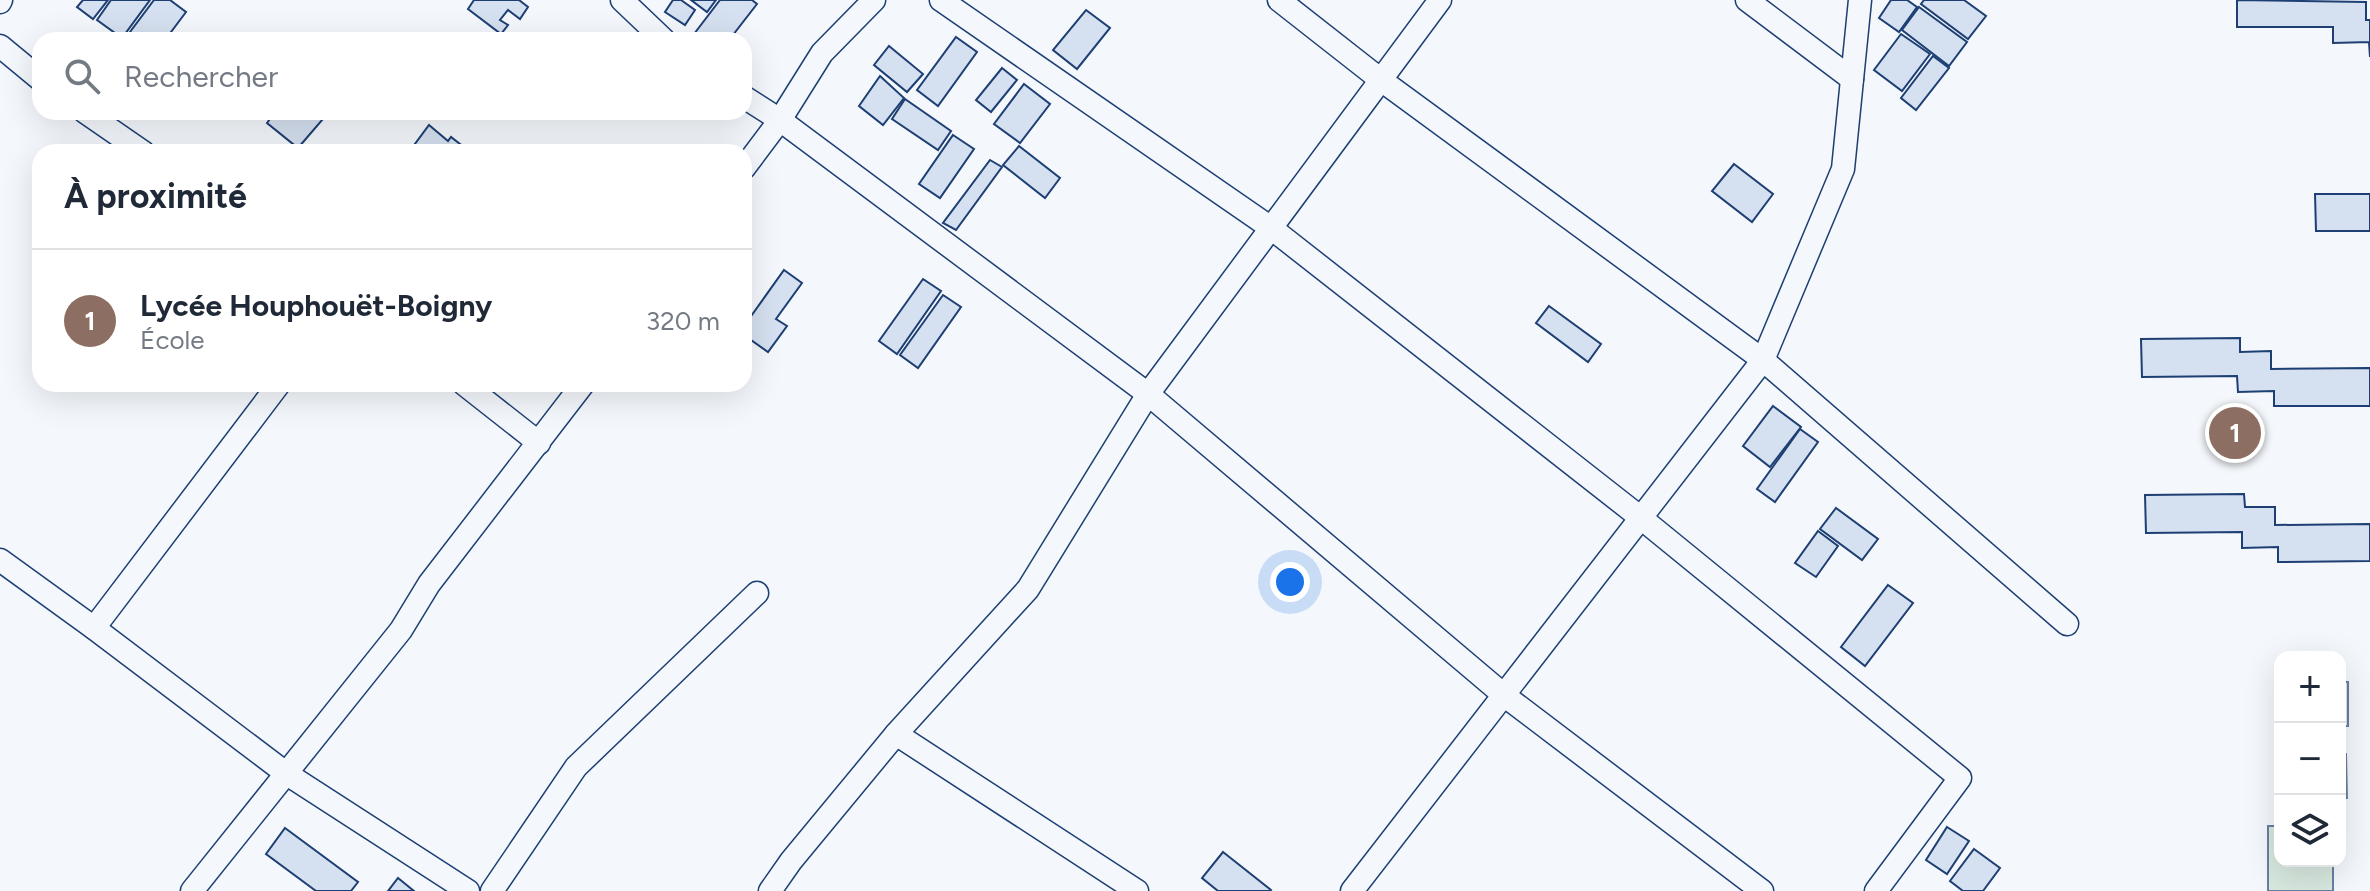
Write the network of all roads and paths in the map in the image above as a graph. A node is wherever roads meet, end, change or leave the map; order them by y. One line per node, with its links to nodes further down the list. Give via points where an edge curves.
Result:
1 (622, 0): 8 (street)
2 (874, 0): 15 (street, via 822,53)
3 (941, 0): 18 (street)
4 (1279, 0): 12 (street)
5 (1440, 0): 12 (street)
6 (1747, 0): 11 (street)
7 (1860, 0): 11 (street)
8 (656, 32)
9 (0, 46): 10 (street)
10 (32, 72)
11 (1852, 79): 19 (street, via 1843,169)
12 (1381, 80): 18 (street); 19 (street)
13 (752, 102): 15 (street)
14 (97, 120): 16 (street)
15 (780, 120): 17 (street); 23 (street)
16 (131, 144)
17 (752, 157)
18 (1271, 228): 23 (street); 25 (street)
19 (1763, 360): 25 (street); 28 (street)
20 (273, 392): 29 (street)
21 (474, 392): 24 (street)
22 (577, 392): 24 (street)
23 (1148, 394): 30 (street); 31 (street, via 1028,589)
24 (539, 443): 32 (street)
25 (1641, 518): 30 (street); 40 (street, via 1960,778)
26 (0, 560): 29 (street)
27 (757, 593): 35 (street, via 576,767)
28 (2067, 624)
29 (94, 628): 32 (street)
30 (1505, 696): 38 (street); 39 (street)
31 (896, 734): 36 (street); 37 (street)
32 (287, 774): 33 (street); 34 (street)
33 (192, 891)
34 (468, 891)
35 (492, 891)
36 (770, 891)
37 (1137, 891)
38 (1352, 891)
39 (1762, 891)
40 (1876, 891)

